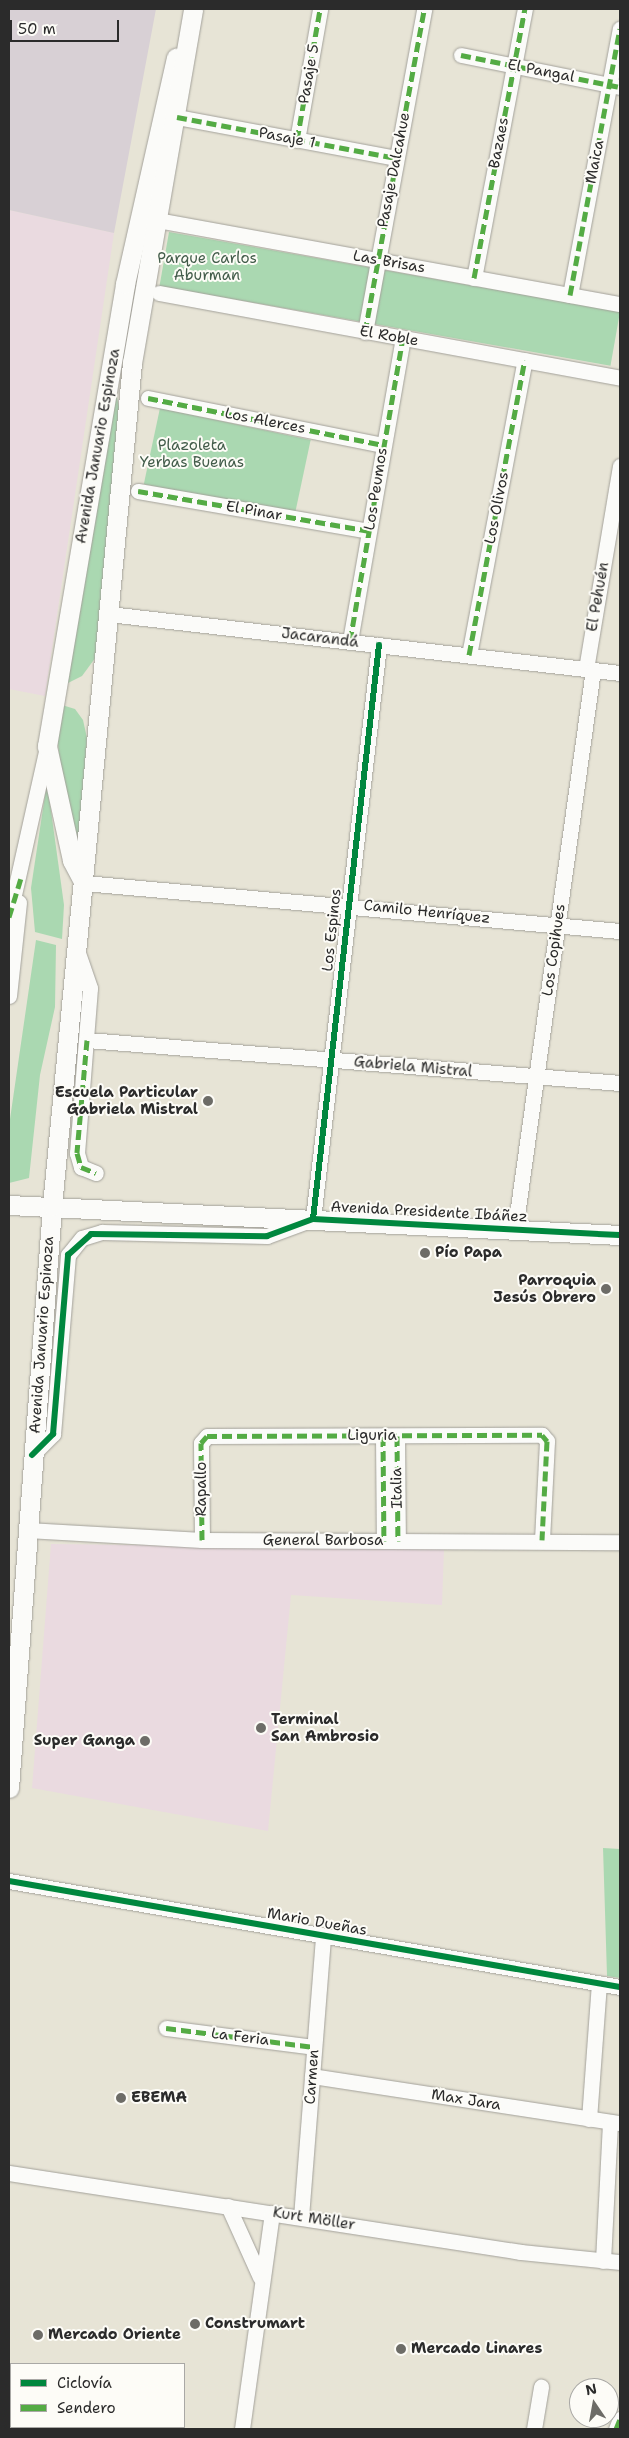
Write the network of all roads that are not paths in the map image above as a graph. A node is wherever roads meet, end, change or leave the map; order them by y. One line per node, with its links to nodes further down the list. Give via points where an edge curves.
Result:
1 (191, 9): 9 (main road, Avenida Januario Espinoza); 33 (main road, Avenida Januario Espinoza, via 151,156 125,284)
2 (320, 9): 10 (street, Pasaje 5)
3 (424, 9): 11 (street, Pasaje Dalcahue)
4 (525, 9): 7 (street, Bazaes)
5 (620, 29): 8 (street, Maica)
6 (461, 55): 7 (street, El Pangal)
7 (514, 65): 8 (street, El Pangal); 14 (street, Bazaes)
8 (615, 85): 16 (street, Maica)
9 (178, 117): 10 (street, Pasaje 1); 12 (main road, Avenida Januario Espinoza)
10 (298, 140): 11 (street, Pasaje 1)
11 (396, 158): 13 (street, Pasaje Dalcahue)
12 (158, 220): 13 (street, Las Brisas); 27 (main road, Avenida Januario Espinoza, via 132,363)
13 (377, 260): 14 (street, Las Brisas); 18 (street, Pasaje Dalcahue)
14 (474, 278): 16 (street, Las Brisas)
15 (159, 293): 18 (street, El Roble)
16 (570, 295): 17 (street, Las Brisas)
17 (620, 304)
18 (365, 332): 19 (street, El Roble)
19 (403, 338): 20 (street, El Roble); 23 (street, Los Peumos)
20 (525, 360): 21 (street, El Roble); 30 (street, Los Olivos)
21 (620, 378)
22 (148, 398): 23 (street, Los Alerces)
23 (383, 445): 26 (street, Los Peumos)
24 (620, 466): 31 (street, El Pehuén)
25 (138, 491): 26 (street, El Pinar)
26 (369, 531): 28 (street, Los Peumos)
27 (109, 614): 28 (street, Jacarandá); 35 (main road, Avenida Januario Espinoza)
28 (350, 641): 29 (street, Jacarandá)
29 (379, 645): 30 (street, Jacarandá); 36 (street, Los Espinos)
30 (469, 655): 31 (street, Jacarandá)
31 (590, 669): 32 (street, Jacarandá); 38 (street, Los Copihues)
32 (620, 673)
33 (47, 746): 34 (street); 35 (main road, Avenida Januario Espinoza, via 72,860)
34 (21, 878): 37 (street); 41 (street)
35 (84, 884): 36 (street, Camilo Henríquez); 40 (main road, Avenida Januario Espinoza)
36 (348, 904): 38 (street, Camilo Henríquez); 43 (street, Los Espinos)
37 (9, 917)
38 (558, 926): 39 (street, Camilo Henríquez); 44 (street, Los Copihues)
39 (620, 931)
40 (78, 953): 42 (street, via 90,988); 48 (main road, Avenida Januario Espinoza)
41 (9, 996)
42 (87, 1040): 43 (street, Gabriela Mistral); 46 (street, via 77,1153 81,1167)
43 (331, 1060): 44 (street, Gabriela Mistral); 49 (street, Los Espinos)
44 (537, 1077): 45 (street, Gabriela Mistral); 50 (street, Los Copihues)
45 (620, 1083)
46 (96, 1173)
47 (9, 1205): 48 (main road, Avenida Presidente Ibáñez)
48 (52, 1206): 49 (main road, Avenida Presidente Ibáñez); 54 (main road, Avenida Januario Espinoza)
49 (313, 1219): 50 (main road, Avenida Presidente Ibáñez); 54 (street, Avenida Presidente Ibáñez, via 268,1236 102,1232 82,1238 68,1255 53,1434)
50 (515, 1230): 51 (main road, Avenida Presidente Ibáñez)
51 (620, 1235)
52 (390, 1436): 53 (street, Liguria); 57 (street, Liguria, via 542,1435 547,1441); 58 (street, Italia)
53 (203, 1439): 56 (street, Rapallo)
54 (32, 1455): 55 (main road, Avenida Januario Espinoza)
55 (26, 1530): 56 (street, General Barbosa); 60 (main road, Avenida Januario Espinoza)
56 (202, 1540): 58 (street, General Barbosa)
57 (542, 1540): 58 (street, General Barbosa); 59 (street, General Barbosa)
58 (391, 1541)
59 (620, 1542)
60 (9, 1788)
61 (9, 1881): 62 (street, Mario Dueñas)
62 (323, 1936): 63 (street, Mario Dueñas); 66 (street, Carmen)
63 (599, 1983): 64 (street, Mario Dueñas); 68 (street)
64 (620, 1987)
65 (166, 2028): 66 (street, La Feria)
66 (314, 2046): 67 (street, Carmen)
67 (312, 2076): 68 (street, Max Jara); 73 (street, Carmen)
68 (589, 2119): 69 (street, Max Jara)
69 (615, 2122): 74 (street)
70 (9, 2173): 71 (street, Kurt Möller)
71 (228, 2206): 72 (street, Kurt Möller); 76 (street, via 256,2260)
72 (272, 2213): 73 (street, Kurt Möller); 76 (street)
73 (301, 2217): 74 (street, Kurt Möller)
74 (603, 2261): 75 (street, Kurt Möller)
75 (620, 2262)
76 (262, 2284): 78 (street)
77 (541, 2387): 79 (street)
78 (242, 2429)
79 (534, 2429)

